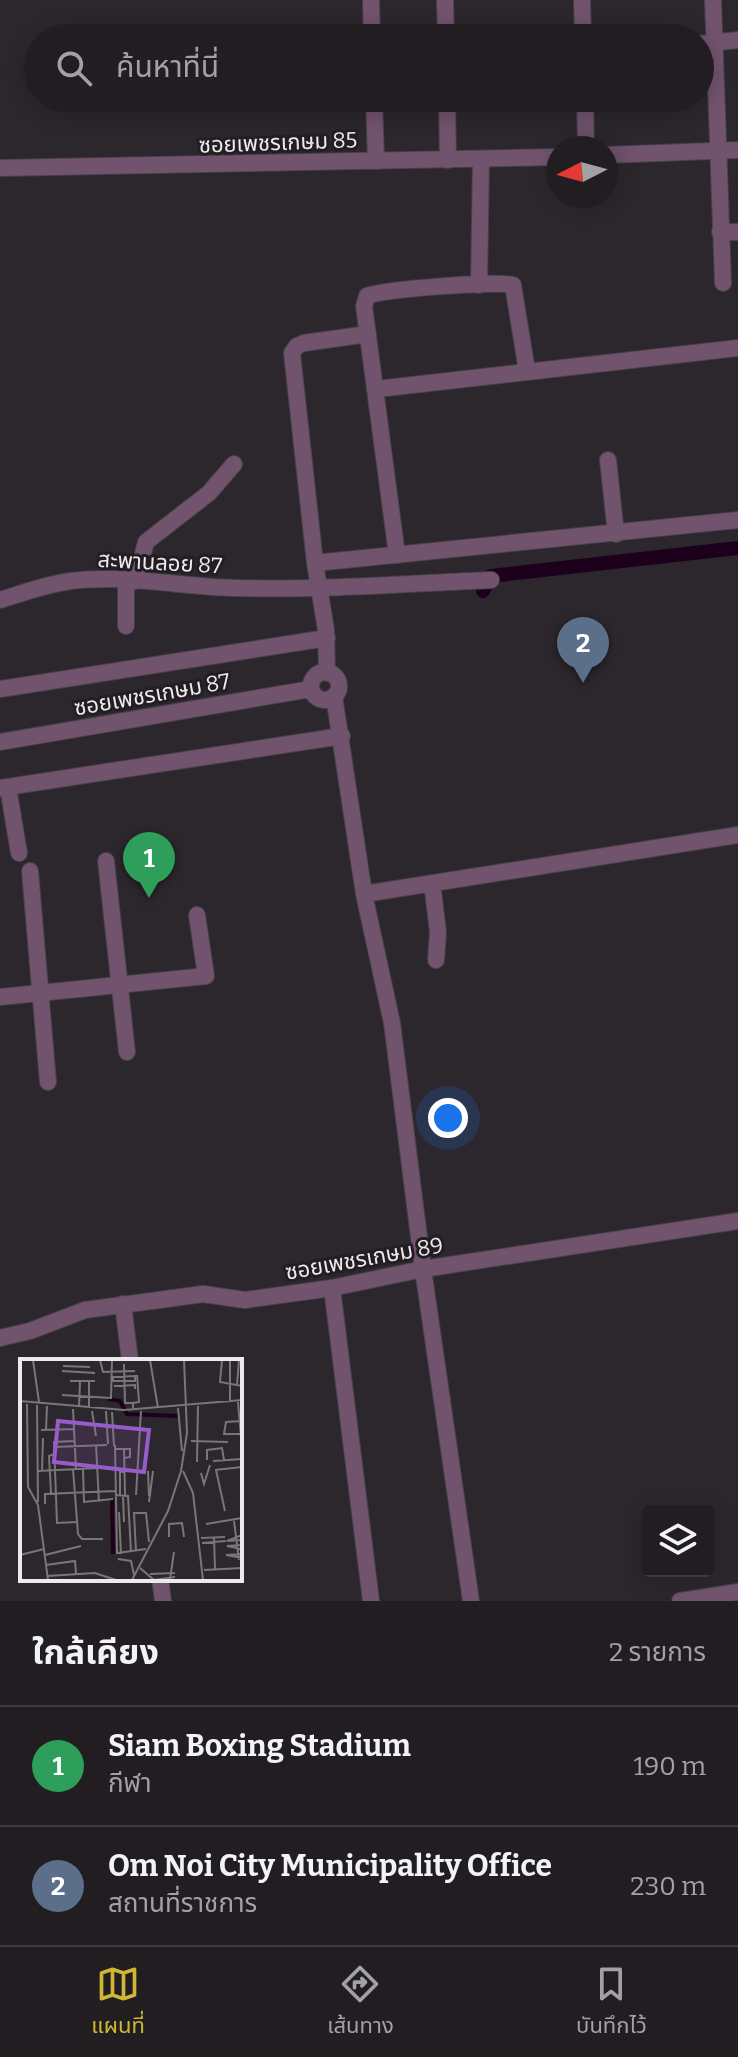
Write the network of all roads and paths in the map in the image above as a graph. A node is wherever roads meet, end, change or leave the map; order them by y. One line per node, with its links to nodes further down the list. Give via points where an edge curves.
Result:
1 (371, 0): 5 (street)
2 (445, 0): 6 (street)
3 (582, 0): 7 (street)
4 (713, 0): 8 (street)
5 (372, 24)
6 (446, 24)
7 (583, 24)
8 (710, 24)
9 (738, 40): 10 (street)
10 (714, 42)
11 (374, 112): 22 (street)
12 (447, 112): 21 (street)
13 (585, 112): 15 (street)
14 (713, 112): 17 (street)
15 (586, 136)
16 (738, 150): 17 (street)
17 (717, 152): 18 (street); 24 (street)
18 (618, 155)
19 (546, 157): 20 (street, ซอยเพชรเกษม 85)
20 (481, 159): 21 (street, ซอยเพชรเกษม 85); 27 (street)
21 (448, 160): 22 (street, ซอยเพชรเกษม 85)
22 (376, 161): 23 (street, ซอยเพชรเกษม 85)
23 (0, 168)
24 (720, 232): 25 (street); 26 (street)
25 (738, 232)
26 (723, 283)
27 (479, 285): 28 (street, via 367,296); 30 (street, via 508,284 515,289)
28 (368, 334): 31 (street); 37 (street, via 304,343 292,353)
29 (738, 348): 30 (street)
30 (527, 371): 31 (street)
31 (377, 389): 36 (street)
32 (608, 460): 35 (street)
33 (234, 464): 39 (street, via 209,493 146,542)
34 (738, 520): 35 (street)
35 (616, 534): 36 (street)
36 (397, 555): 37 (street)
37 (315, 563): 40 (street)
38 (491, 580): 40 (street, สะพานลอย 87)
39 (131, 581): 40 (street, สะพานลอย 87); 41 (street, สะพานลอย 87, via 67,582); 42 (street)
40 (319, 589): 43 (street)
41 (0, 600)
42 (126, 626)
43 (327, 638): 44 (street); 45 (street)
44 (327, 673): 46 (street, via 315,677); 47 (street, via 338,682)
45 (0, 689)
46 (311, 689): 47 (street, via 323,700); 49 (street, ซอยเพชรเกษม 87)
47 (334, 696): 48 (street)
48 (342, 736): 50 (street); 56 (street)
49 (0, 742)
50 (4, 788): 52 (street)
51 (738, 835): 55 (street)
52 (19, 853)
53 (106, 861): 59 (street)
54 (30, 871): 60 (street)
55 (432, 883): 56 (street); 58 (street)
56 (364, 894): 65 (street, via 392,1023)
57 (197, 915): 59 (street, via 206,976)
58 (436, 960)
59 (120, 985): 60 (street); 62 (street)
60 (42, 993): 61 (street); 63 (street)
61 (0, 997)
62 (127, 1052)
63 (48, 1082)
64 (738, 1221): 65 (street, ซอยเพชรเกษม 89)
65 (423, 1269): 66 (street, ซอยเพชรเกษม 89); 74 (street)
66 (332, 1288): 67 (street, ซอยเพชรเกษม 89, via 245,1300 203,1294); 73 (street)
67 (123, 1304): 68 (street, ซอยเพชรเกษม 89, via 85,1310); 69 (street)
68 (0, 1338)
69 (130, 1359)
70 (160, 1581): 72 (street)
71 (738, 1592): 75 (street)
72 (163, 1601)
73 (371, 1601)
74 (471, 1601)
75 (680, 1601)

